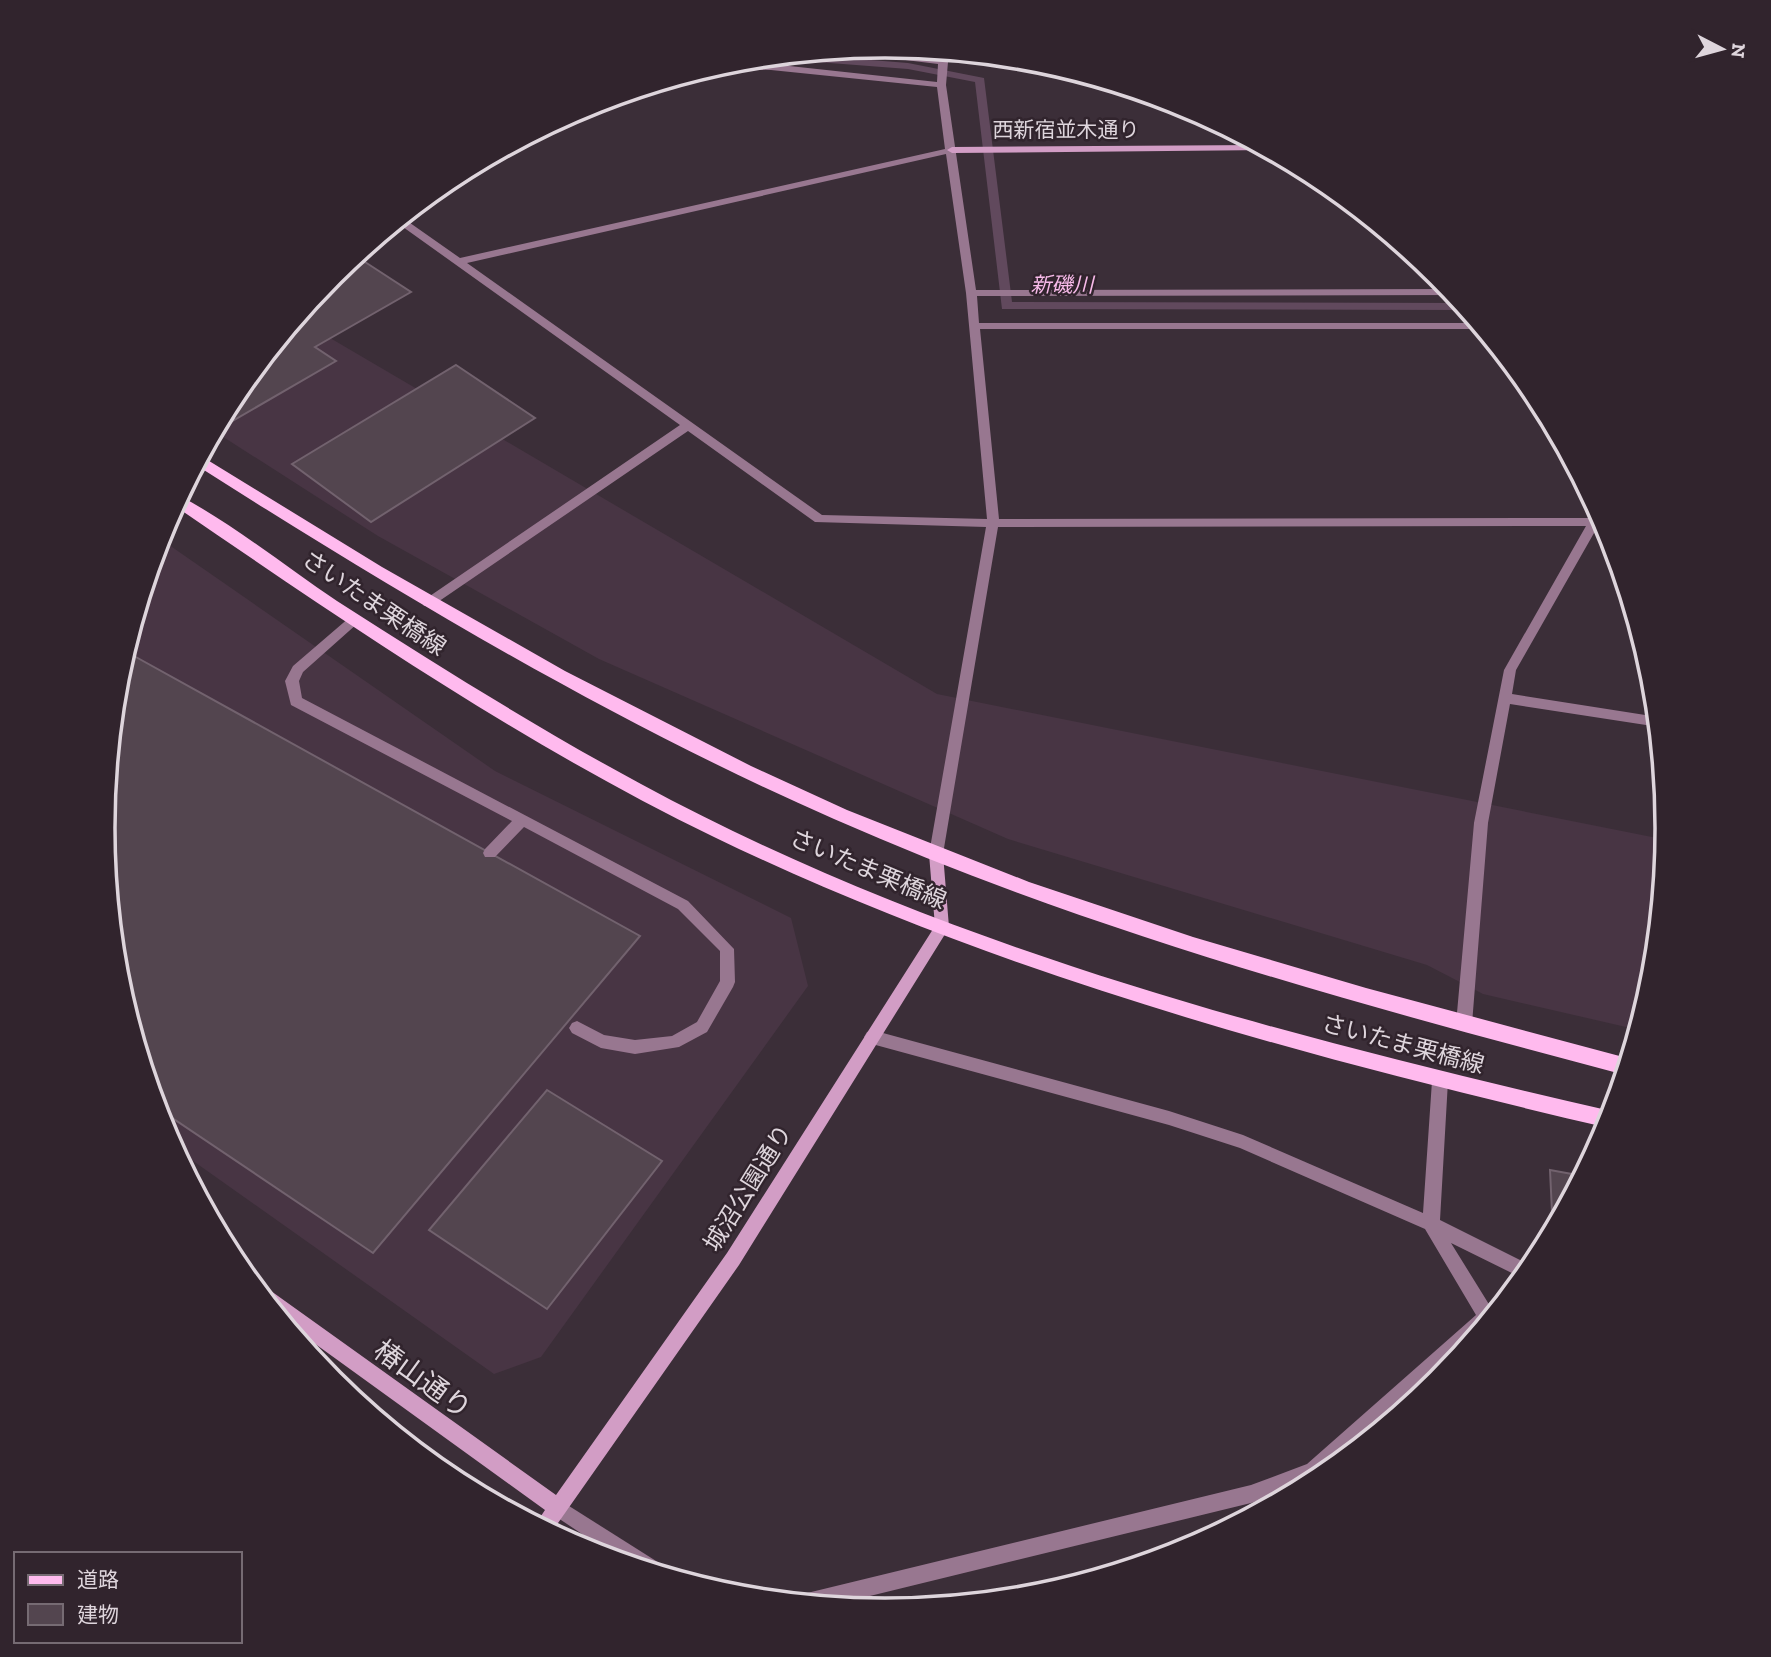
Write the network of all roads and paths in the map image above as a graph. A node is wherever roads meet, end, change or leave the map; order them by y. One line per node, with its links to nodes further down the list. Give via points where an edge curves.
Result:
1 (912, 59): 2 (street)
2 (943, 62): 4 (street)
3 (768, 67): 4 (street)
4 (940, 85): 6 (street)
5 (1247, 148): 6 (street, 西新宿並木通り)
6 (958, 150): 8 (street); 10 (street)
7 (406, 225): 8 (street)
8 (458, 262): 13 (street)
9 (1439, 292): 10 (street)
10 (971, 293): 11 (street)
11 (975, 326): 12 (street); 17 (street)
12 (1470, 326)
13 (687, 426): 17 (street, via 819,519); 19 (street)
14 (206, 465): 19 (main road, さいたま栗橋線)
15 (186, 506): 20 (main road, さいたま栗橋線)
16 (1591, 519): 17 (street)
17 (993, 523): 25 (street)
18 (1595, 527): 21 (street, via 1510,670)
19 (428, 603): 25 (main road, さいたま栗橋線, via 625,711)
20 (354, 620): 23 (street, via 298,669 292,681 296,701); 26 (main road, さいたま栗橋線, via 492,710 577,758 801,869)
21 (1503, 698): 22 (street); 27 (street, via 1481,823)
22 (1649, 721)
23 (522, 821): 24 (street); 28 (street, via 683,905 727,949 728,982 702,1027 674,1042 635,1047 601,1041)
24 (490, 853)
25 (936, 855): 26 (street); 27 (main road, さいたま栗橋線, via 1100,916 1289,977)
26 (942, 928): 29 (street, 城沼公園通り); 31 (main road, さいたま栗橋線, via 1080,975)
27 (1464, 1024): 30 (main road, さいたま栗橋線)
28 (577, 1028)
29 (872, 1037): 33 (street, via 1243,1142); 40 (street, 城沼公園通り, via 733,1259)
30 (1619, 1065)
31 (1440, 1081): 32 (main road, さいたま栗橋線); 33 (street)
32 (1600, 1117)
33 (1431, 1224): 34 (street); 36 (street)
34 (1518, 1268)
35 (285, 1311): 40 (street, 椿山通り)
36 (1484, 1314)
37 (1445, 1359): 38 (street)
38 (1355, 1440)
39 (1293, 1482): 43 (street)
40 (558, 1508): 41 (street, 城沼公園通り); 42 (street)
41 (548, 1522)
42 (629, 1555)
43 (827, 1597)

